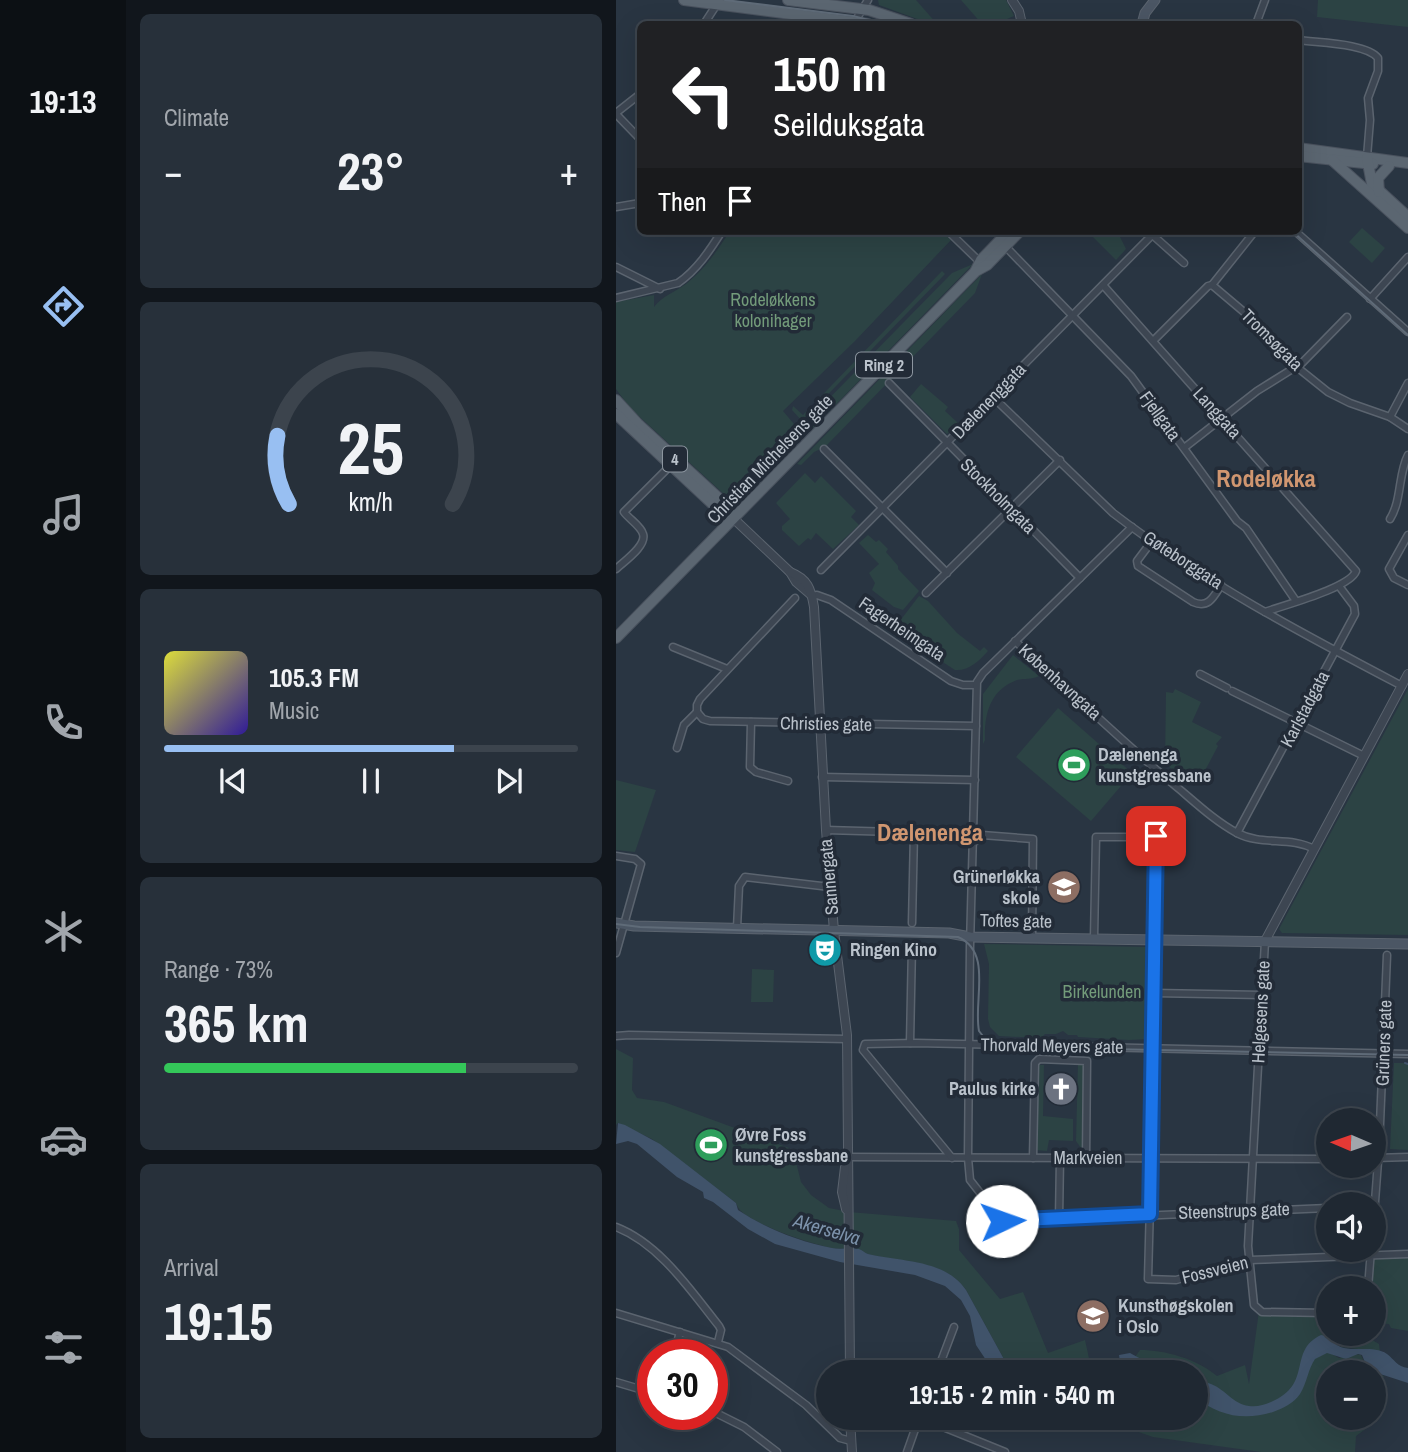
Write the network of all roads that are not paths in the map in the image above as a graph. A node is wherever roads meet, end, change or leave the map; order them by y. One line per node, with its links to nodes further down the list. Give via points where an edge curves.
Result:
1 (684, 0): 6 (main road)
2 (788, 0): 7 (main road)
3 (1012, 0): 12 (street)
4 (1155, 0): 13 (main road)
5 (1265, 0): 14 (street)
6 (717, 4): 8 (street); 9 (main road)
7 (865, 4): 10 (street); 11 (main road)
8 (706, 21)
9 (840, 21)
10 (855, 21)
11 (904, 21)
12 (1021, 21)
13 (1143, 21)
14 (1257, 21)
15 (1302, 41): 22 (street, via 1360,48 1378,58 1368,98)
16 (637, 96): 17 (street)
17 (616, 114): 18 (street)
18 (637, 136)
19 (1302, 150): 22 (main road)
20 (1302, 156): 21 (main road)
21 (1331, 159): 22 (main road); 29 (main road)
22 (1367, 160): 23 (main road); 24 (main road); 25 (main road, via 1370,181)
23 (1408, 165): 24 (main road)
24 (1389, 166): 25 (main road, via 1379,175)
25 (1379, 193): 28 (main road)
26 (637, 204): 27 (street)
27 (616, 207)
28 (1408, 218)
29 (1408, 228)
30 (719, 235): 45 (street, via 687,277)
31 (952, 235): 42 (street)
32 (1006, 235): 42 (main road, Christian Michelsens gate / Ring 2)
33 (1016, 235): 38 (main road, Christian Michelsens gate / Ring 2)
34 (1149, 235): 43 (street, Dælenenggata)
35 (1155, 235): 40 (street)
36 (1252, 235): 44 (street)
37 (1299, 235): 47 (street)
38 (1005, 246): 42 (main road, Christian Michelsens gate / Ring 2); 48 (street, Fjellgata)
39 (1408, 257): 47 (street)
40 (1184, 263)
41 (616, 267): 45 (street)
42 (980, 267): 71 (main road, Christian Michelsens gate / Ring 2)
43 (1103, 285): 48 (street, Dælenenggata); 51 (street, Langgata)
44 (1212, 285): 51 (street); 52 (street, Tromsøgata, via 1257,323)
45 (660, 289): 46 (street)
46 (616, 298)
47 (1370, 299): 50 (street)
48 (1074, 315): 55 (street, Dælenenggata); 62 (street, Fjellgata, via 1131,376)
49 (1347, 317): 52 (street)
50 (1408, 332)
51 (1153, 341): 59 (street, Langgata)
52 (1297, 366): 58 (street, Tromsøgata, via 1328,392); 59 (street)
53 (889, 383): 61 (street, Stockholmgata)
54 (1408, 383): 58 (street)
55 (993, 397): 61 (street, Dælenenggata); 65 (street, Gøteborggata)
56 (616, 400): 71 (main road, 4, via 725,504)
57 (616, 414): 66 (main road, Fagerheimgata / 4)
58 (1390, 417): 60 (street, Tromsøgata)
59 (1222, 419): 62 (street); 82 (street, Langgata, via 1354,568 1356,573)
60 (1408, 429)
61 (948, 443): 67 (street, Stockholmgata); 68 (street, Dælenenggata)
62 (1184, 448): 86 (street, Fjellgata)
63 (824, 449): 68 (street)
64 (1408, 455): 72 (street)
65 (1060, 460): 67 (street); 73 (street, Gøteborggata)
66 (671, 465): 70 (street); 71 (main road, Fagerheimgata / 4)
67 (1010, 508): 78 (street); 79 (street, Stockholmgata)
68 (883, 509): 77 (street, Dælenenggata); 78 (street)
69 (616, 510): 70 (street)
70 (624, 512): 76 (street, via 643,537)
71 (733, 518): 84 (street, Fagerheimgata, via 790,572 805,580); 88 (main road, Christian Michelsens gate / Ring 2)
72 (1391, 519)
73 (1132, 527): 75 (street, Gøteborggata); 79 (street)
74 (1408, 535): 81 (street, via 1389,569 1394,578)
75 (1152, 541): 80 (street, Gøteborggata); 80 (street, via 1138,566 1194,603 1209,603)
76 (616, 569)
77 (821, 570)
78 (947, 573): 83 (street)
79 (1080, 578): 90 (street)
80 (1221, 585): 87 (street, Gøteborggata)
81 (1408, 585)
82 (1339, 586): 86 (street); 92 (street, Karlstadgata, via 1356,610)
83 (926, 593)
84 (812, 596): 96 (street, Fagerheimgata, via 831,600 951,681); 100 (street, Sannergata)
85 (794, 598): 93 (street)
86 (1296, 601): 87 (street)
87 (1265, 612): 92 (street, Gøteborggata)
88 (622, 626): 89 (main road, Christian Michelsens gate / Ring 2)
89 (616, 638)
90 (1015, 641): 96 (street, via 980,675); 111 (street, Københavngata, via 1157,771)
91 (673, 647): 93 (street)
92 (1336, 650): 97 (street, Gøteborggata); 101 (street, Karlstadgata)
93 (727, 669): 98 (street, via 698,702)
94 (1200, 674): 101 (street)
95 (1408, 674): 97 (street, Helgesens gate)
96 (976, 685): 102 (street)
97 (1402, 686): 104 (street, Helgesens gate)
98 (697, 712): 99 (street, Christies gate, via 706,720); 103 (street, via 684,724)
99 (751, 722): 100 (street, Christies gate); 107 (street, via 750,767)
100 (820, 723): 102 (street, Christies gate); 105 (street, Sannergata)
101 (1297, 723): 104 (street); 111 (street, Karlstadgata)
102 (976, 726): 106 (street)
103 (677, 748)
104 (1364, 756): 113 (street, Helgesens gate)
105 (822, 777): 106 (street); 108 (street, Sannergata)
106 (975, 780): 109 (street)
107 (788, 781)
108 (825, 830): 110 (street); 115 (street, Sannergata)
109 (973, 831): 110 (street); 112 (street)
110 (914, 832): 116 (street)
111 (1237, 833): 113 (street, Københavngata)
112 (972, 844): 120 (street); 121 (street, via 982,835 1031,837)
113 (1314, 849): 124 (street, Helgesens gate)
114 (616, 856): 117 (street, via 641,864)
115 (830, 887): 118 (street, via 745,877 739,886); 119 (street, Sannergata)
116 (912, 923)
117 (620, 924): 118 (main road, Toftes gate); 127 (street)
118 (737, 928): 119 (main road, Toftes gate)
119 (834, 931): 120 (main road, Toftes gate); 132 (street, Sannergata)
120 (970, 937): 121 (main road, Toftes gate); 134 (street)
121 (1032, 937): 122 (main road, Toftes gate)
122 (1094, 938): 123 (main road, Toftes gate); 123 (street, via 1096,837 1156,836)
123 (1155, 940): 124 (main road, Toftes gate); 129 (street)
124 (1265, 941): 125 (main road, Toftes gate); 130 (street, Helgesens gate)
125 (1408, 944)
126 (912, 945): 133 (street)
127 (616, 953)
128 (1387, 956): 137 (street, Grüners gate)
129 (1154, 992): 130 (street); 135 (street)
130 (1262, 995): 136 (street, Helgesens gate)
131 (616, 1036): 132 (street)
132 (847, 1039): 140 (street, Sannergata)
133 (910, 1043): 134 (street, Thorvald Meyers gate); 142 (street, Thorvald Meyers gate, via 865,1044 863,1050)
134 (969, 1044): 135 (street, Thorvald Meyers gate); 143 (street)
135 (1154, 1048): 136 (street, Thorvald Meyers gate); 147 (street)
136 (1259, 1051): 137 (street, Thorvald Meyers gate); 148 (street, Helgesens gate)
137 (1383, 1053): 138 (street, Thorvald Meyers gate); 139 (street, Grüners gate)
138 (1408, 1054)
139 (1379, 1108)
140 (848, 1157): 142 (street, Markveien); 170 (street, Sannergata)
141 (1408, 1157): 149 (street)
142 (952, 1158): 143 (street, Markveien)
143 (968, 1158): 144 (street, Markveien); 155 (street, via 970,1180)
144 (1033, 1158): 145 (street, Markveien); 146 (street, via 1038,1059 1087,1061)
145 (1060, 1158): 146 (street, Markveien); 154 (street)
146 (1086, 1158): 147 (street, Markveien)
147 (1151, 1158): 148 (street, Markveien); 153 (street)
148 (1253, 1158): 150 (street, Markveien); 152 (street, Helgesens gate)
149 (1386, 1158)
150 (1316, 1159)
151 (1316, 1208): 152 (street, Steenstrups gate)
152 (1251, 1210): 153 (street, Steenstrups gate); 161 (street, Helgesens gate)
153 (1150, 1214): 154 (street, Steenstrups gate); 161 (street, Fossveien, via 1148,1279 1176,1280)
154 (1059, 1219): 155 (street, Steenstrups gate)
155 (1002, 1221): 156 (street, Steenstrups gate)
156 (972, 1223)
157 (616, 1227): 168 (street, via 640,1239 674,1273 719,1326)
158 (1386, 1253): 159 (street, Fossveien)
159 (1408, 1254)
160 (1316, 1256): 161 (street, Fossveien)
161 (1250, 1260): 163 (street, Helgesens gate, via 1254,1305 1259,1311)
162 (616, 1313): 165 (street)
163 (1316, 1313)
164 (954, 1327): 171 (street)
165 (680, 1332): 166 (street); 167 (street)
166 (678, 1339)
167 (707, 1339)
168 (719, 1339)
169 (728, 1347): 178 (street, via 806,1405)
170 (850, 1360)
171 (942, 1360)
172 (616, 1382): 173 (street)
173 (637, 1388)
174 (728, 1419): 179 (street)
175 (850, 1430): 178 (street)
176 (915, 1430): 180 (street)
177 (950, 1430): 181 (street)
178 (851, 1448)
179 (777, 1452)
180 (907, 1452)
181 (1004, 1452)

